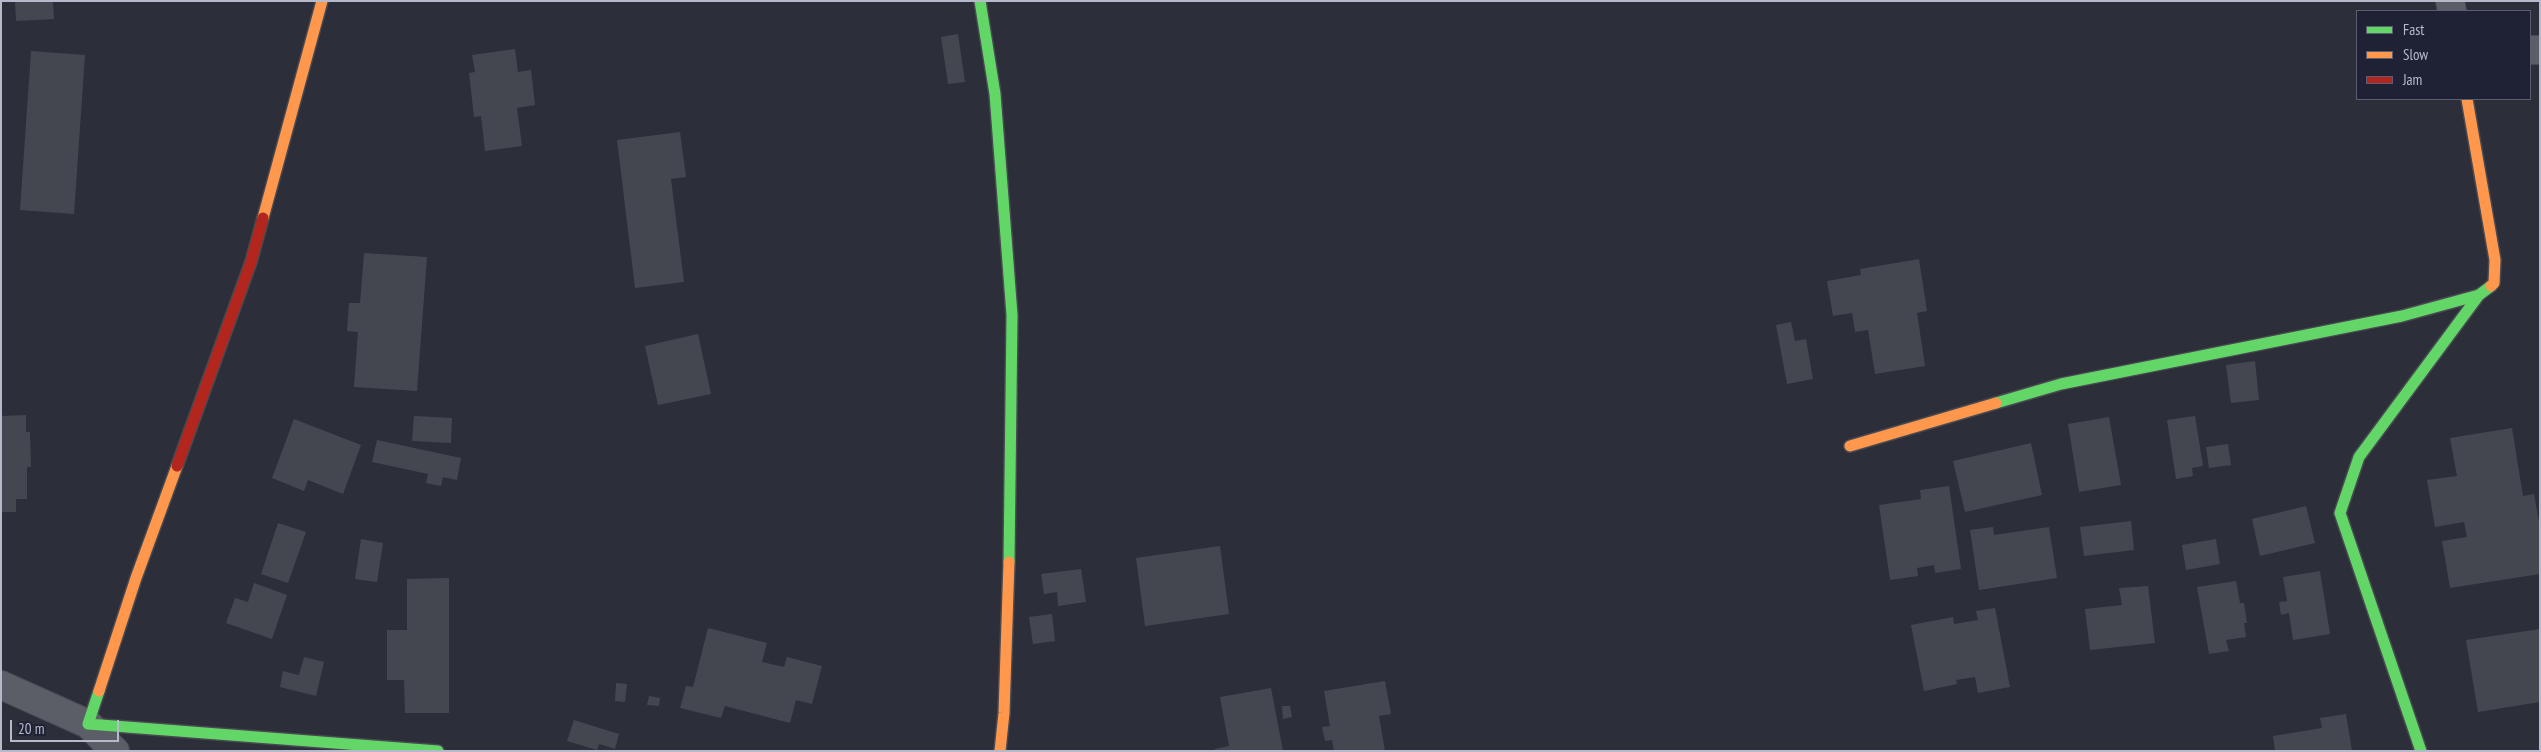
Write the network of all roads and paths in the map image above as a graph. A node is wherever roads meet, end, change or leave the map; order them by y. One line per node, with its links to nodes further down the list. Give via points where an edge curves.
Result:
1 (322, 1): 7 (street, via 251,262 136,578)
2 (980, 1): 10 (street, via 995,94 1012,315 1010,529)
3 (2467, 100): 4 (street, via 2495,260 2494,283)
4 (2479, 295): 5 (street, via 2402,316 2060,384); 11 (street, via 2359,457 2340,514)
5 (1850, 446)
6 (1, 684): 7 (street)
7 (88, 724): 8 (street); 9 (street)
8 (115, 751)
9 (438, 751)
10 (1000, 751)
11 (2421, 751)

